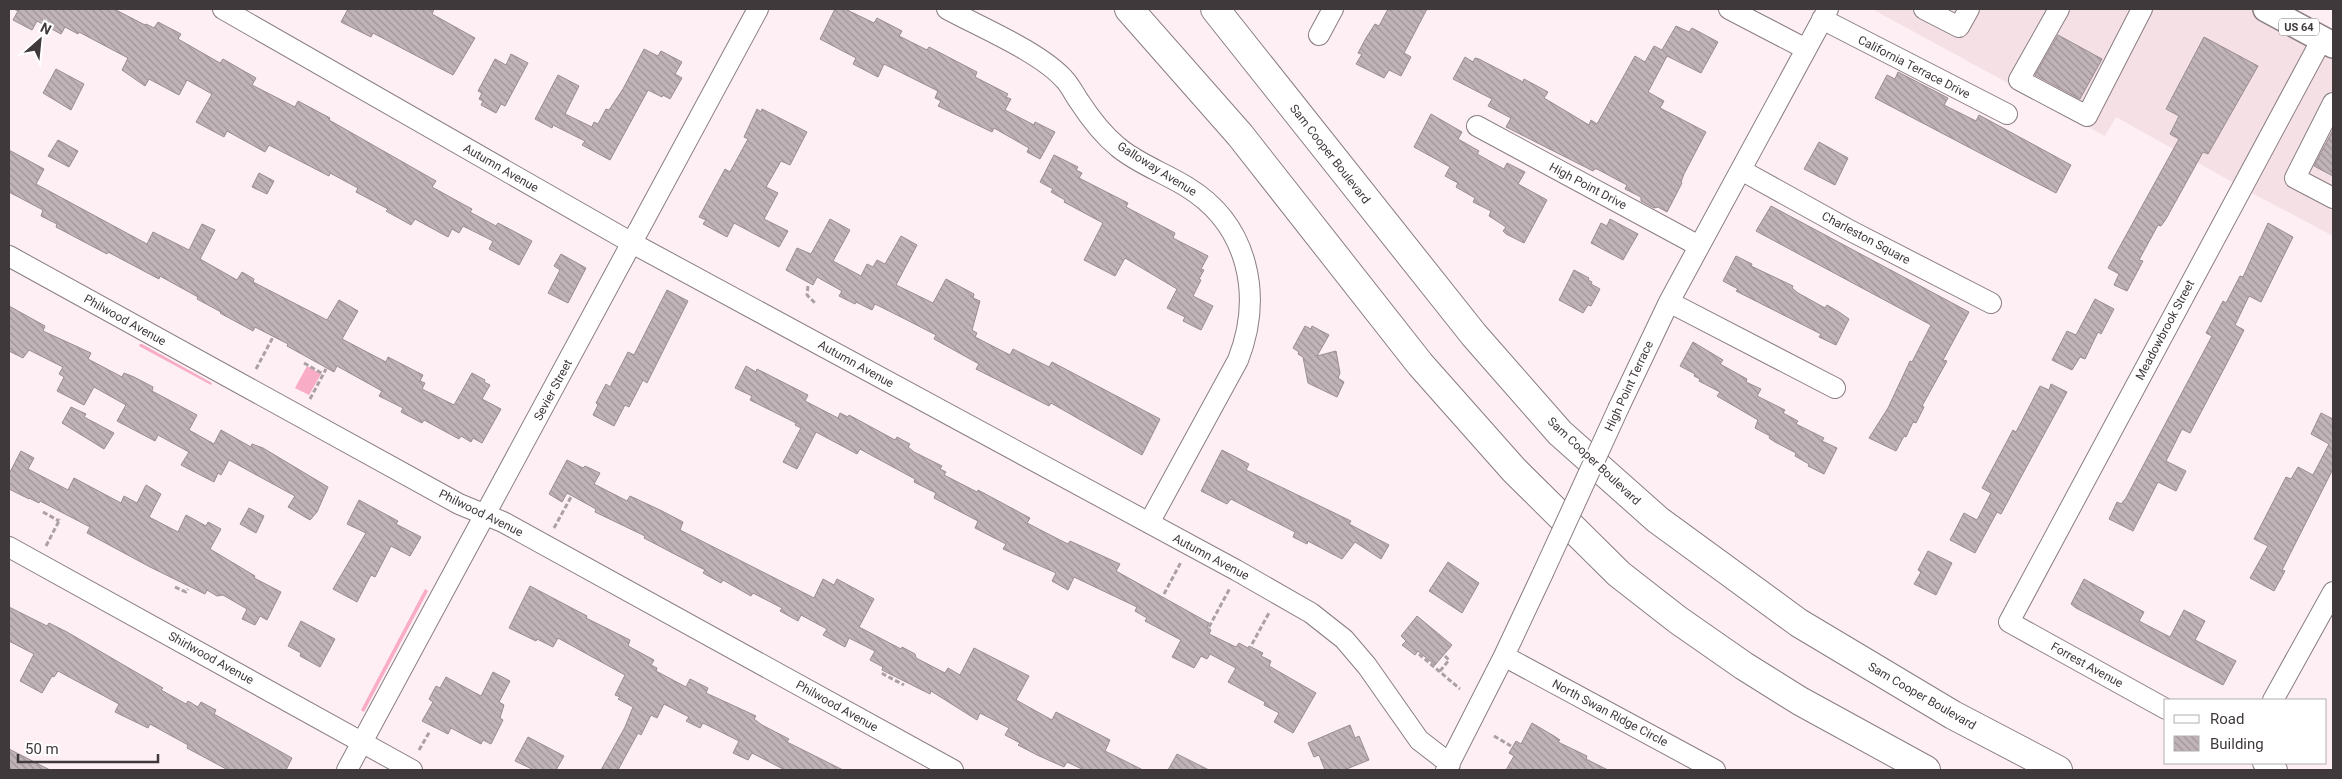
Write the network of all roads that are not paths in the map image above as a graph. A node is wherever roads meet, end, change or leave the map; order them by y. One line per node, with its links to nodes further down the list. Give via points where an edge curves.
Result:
1 (758, 9): 22 (street, Sevier Street)
2 (947, 9): 29 (street, Galloway Avenue, via 1042,60 1065,79 1093,122 1119,148 1187,187 1218,213 1234,233 1245,260 1250,288 1246,339 1238,360)
3 (1129, 9): 43 (highway, via 1240,135 1420,364 1514,470 1619,574 1744,666 1800,701)
4 (1215, 9): 44 (highway, Sam Cooper Boulevard, via 1474,335 1567,439 1658,520 1799,623 1953,715)
5 (1333, 9): 14 (street)
6 (1729, 9): 16 (street)
7 (1924, 9): 8 (street, via 1959,27)
8 (1969, 9)
9 (2058, 9): 10 (street, via 2019,80 2087,116)
10 (2142, 9)
11 (2266, 9): 15 (main road, US 64)
12 (226, 10): 22 (street, Autumn Avenue)
13 (1825, 14): 16 (street, High Point Terrace); 18 (street, California Terrace Drive)
14 (1319, 35)
15 (2328, 42): 32 (street, Meadowbrook Street)
16 (1806, 49): 20 (street, High Point Terrace)
17 (2333, 103): 21 (street, via 2295,178)
18 (2007, 114)
19 (1477, 126): 23 (street, High Point Drive)
20 (1742, 170): 23 (street, High Point Terrace); 26 (street, Charleston Square)
21 (2333, 198)
22 (632, 243): 28 (street, Sevier Street); 29 (street, Autumn Avenue)
23 (1699, 246): 25 (street, High Point Terrace)
24 (9, 256): 28 (street, Philwood Avenue, via 459,504)
25 (1669, 302): 27 (street); 33 (street, High Point Terrace, bridge)
26 (1991, 303)
27 (1836, 388)
28 (485, 515): 36 (street, Sevier Street); 41 (street, Philwood Avenue)
29 (1148, 523): 38 (street, Autumn Avenue, via 1283,596 1329,627 1367,666 1419,740)
30 (9, 547): 36 (street, Shirlwood Avenue)
31 (2333, 592): 34 (street)
32 (2009, 622): 35 (street, Forrest Avenue)
33 (1504, 656): 38 (street, High Point Terrace); 42 (street, North Swan Ridge Circle)
34 (2274, 699)
35 (2164, 708)
36 (362, 743): 39 (street, Sevier Street); 40 (street, Shirlwood Avenue)
37 (2265, 764): 45 (street)
38 (1448, 767)
39 (347, 770)
40 (412, 770)
41 (953, 770)
42 (1715, 770)
43 (1926, 770)
44 (2058, 770)
45 (2277, 770)

